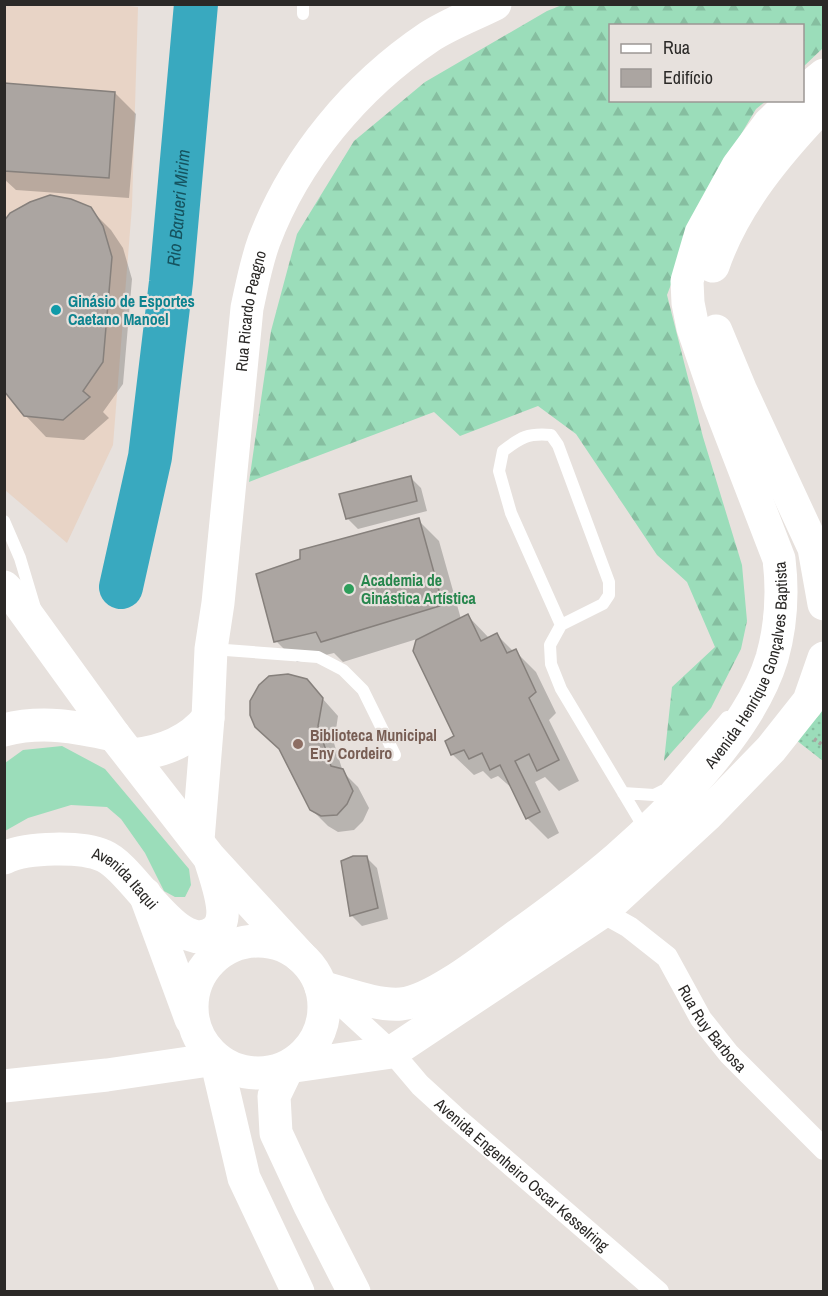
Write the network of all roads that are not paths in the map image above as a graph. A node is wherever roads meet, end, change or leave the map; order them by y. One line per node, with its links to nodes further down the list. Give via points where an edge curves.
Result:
1 (495, 4): 11 (main road, Rua Ricardo Peagno, via 430,36 358,97 308,158 265,240 247,308)
2 (824, 75): 3 (main road)
3 (804, 91)
4 (792, 102): 7 (main road, Avenida Henrique Gonçalves Baptista, via 769,124 723,191 700,233 687,281 693,328 779,559)
5 (824, 104): 9 (main road, via 789,141 740,209 722,240 708,284 721,347 814,548)
6 (4, 520): 12 (lane, via 24,569 40,626)
7 (782, 586): 9 (street); 14 (main road, Avenida Henrique Gonçalves Baptista, via 776,638)
8 (10, 593): 12 (main road)
9 (823, 593)
10 (561, 624): 10 (lane, via 511,513 499,471 503,451 534,433 551,435 558,445 609,582 609,595 603,604); 19 (lane, via 550,645 550,664)
11 (211, 649): 15 (main road, Rua Ricardo Peagno); 18 (lane, via 318,657 343,670 363,690)
12 (58, 657): 17 (main road)
13 (824, 658): 24 (main road, via 808,701 771,749 699,823)
14 (762, 679): 19 (lane, via 666,789 654,795); 20 (main road, Avenida Henrique Gonçalves Baptista, via 732,736)
15 (208, 718): 17 (main road, via 197,731 169,747); 21 (main road, Rua Ricardo Peagno)
16 (4, 730): 17 (main road, via 64,725)
17 (123, 745): 21 (main road)
18 (395, 755)
19 (623, 794): 20 (lane)
20 (647, 833): 26 (main road, Avenida Henrique Gonçalves Baptista, via 546,916 416,1000 382,1003)
21 (203, 849): 23 (main road, via 222,897 222,918 212,934 192,937 179,930); 25 (main road)
22 (4, 858): 23 (main road, Avenida Itaqui, via 76,849 105,856)
23 (145, 894): 27 (main road, Avenida Itaqui)
24 (602, 912): 28 (main road); 32 (street, Rua Ruy Barbosa, via 629,927 667,957 701,1019 729,1054)
25 (300, 956): 26 (main road); 27 (main road, via 284,946 266,942 247,942 229,948 201,973 192,1009)
26 (321, 987): 28 (street, Avenida Engenheiro Oscar Kesselring); 30 (main road, via 325,1005 319,1032 303,1056)
27 (195, 1028): 29 (main road)
28 (392, 1052): 30 (main road); 35 (street, Avenida Engenheiro Oscar Kesselring, via 453,1116)
29 (216, 1059): 30 (main road, via 251,1073); 31 (main road); 33 (main road, via 244,1178)
30 (288, 1067): 34 (main road, via 274,1096 276,1133)
31 (4, 1086)
32 (824, 1149)
33 (298, 1292)
34 (354, 1292)
35 (658, 1292)

